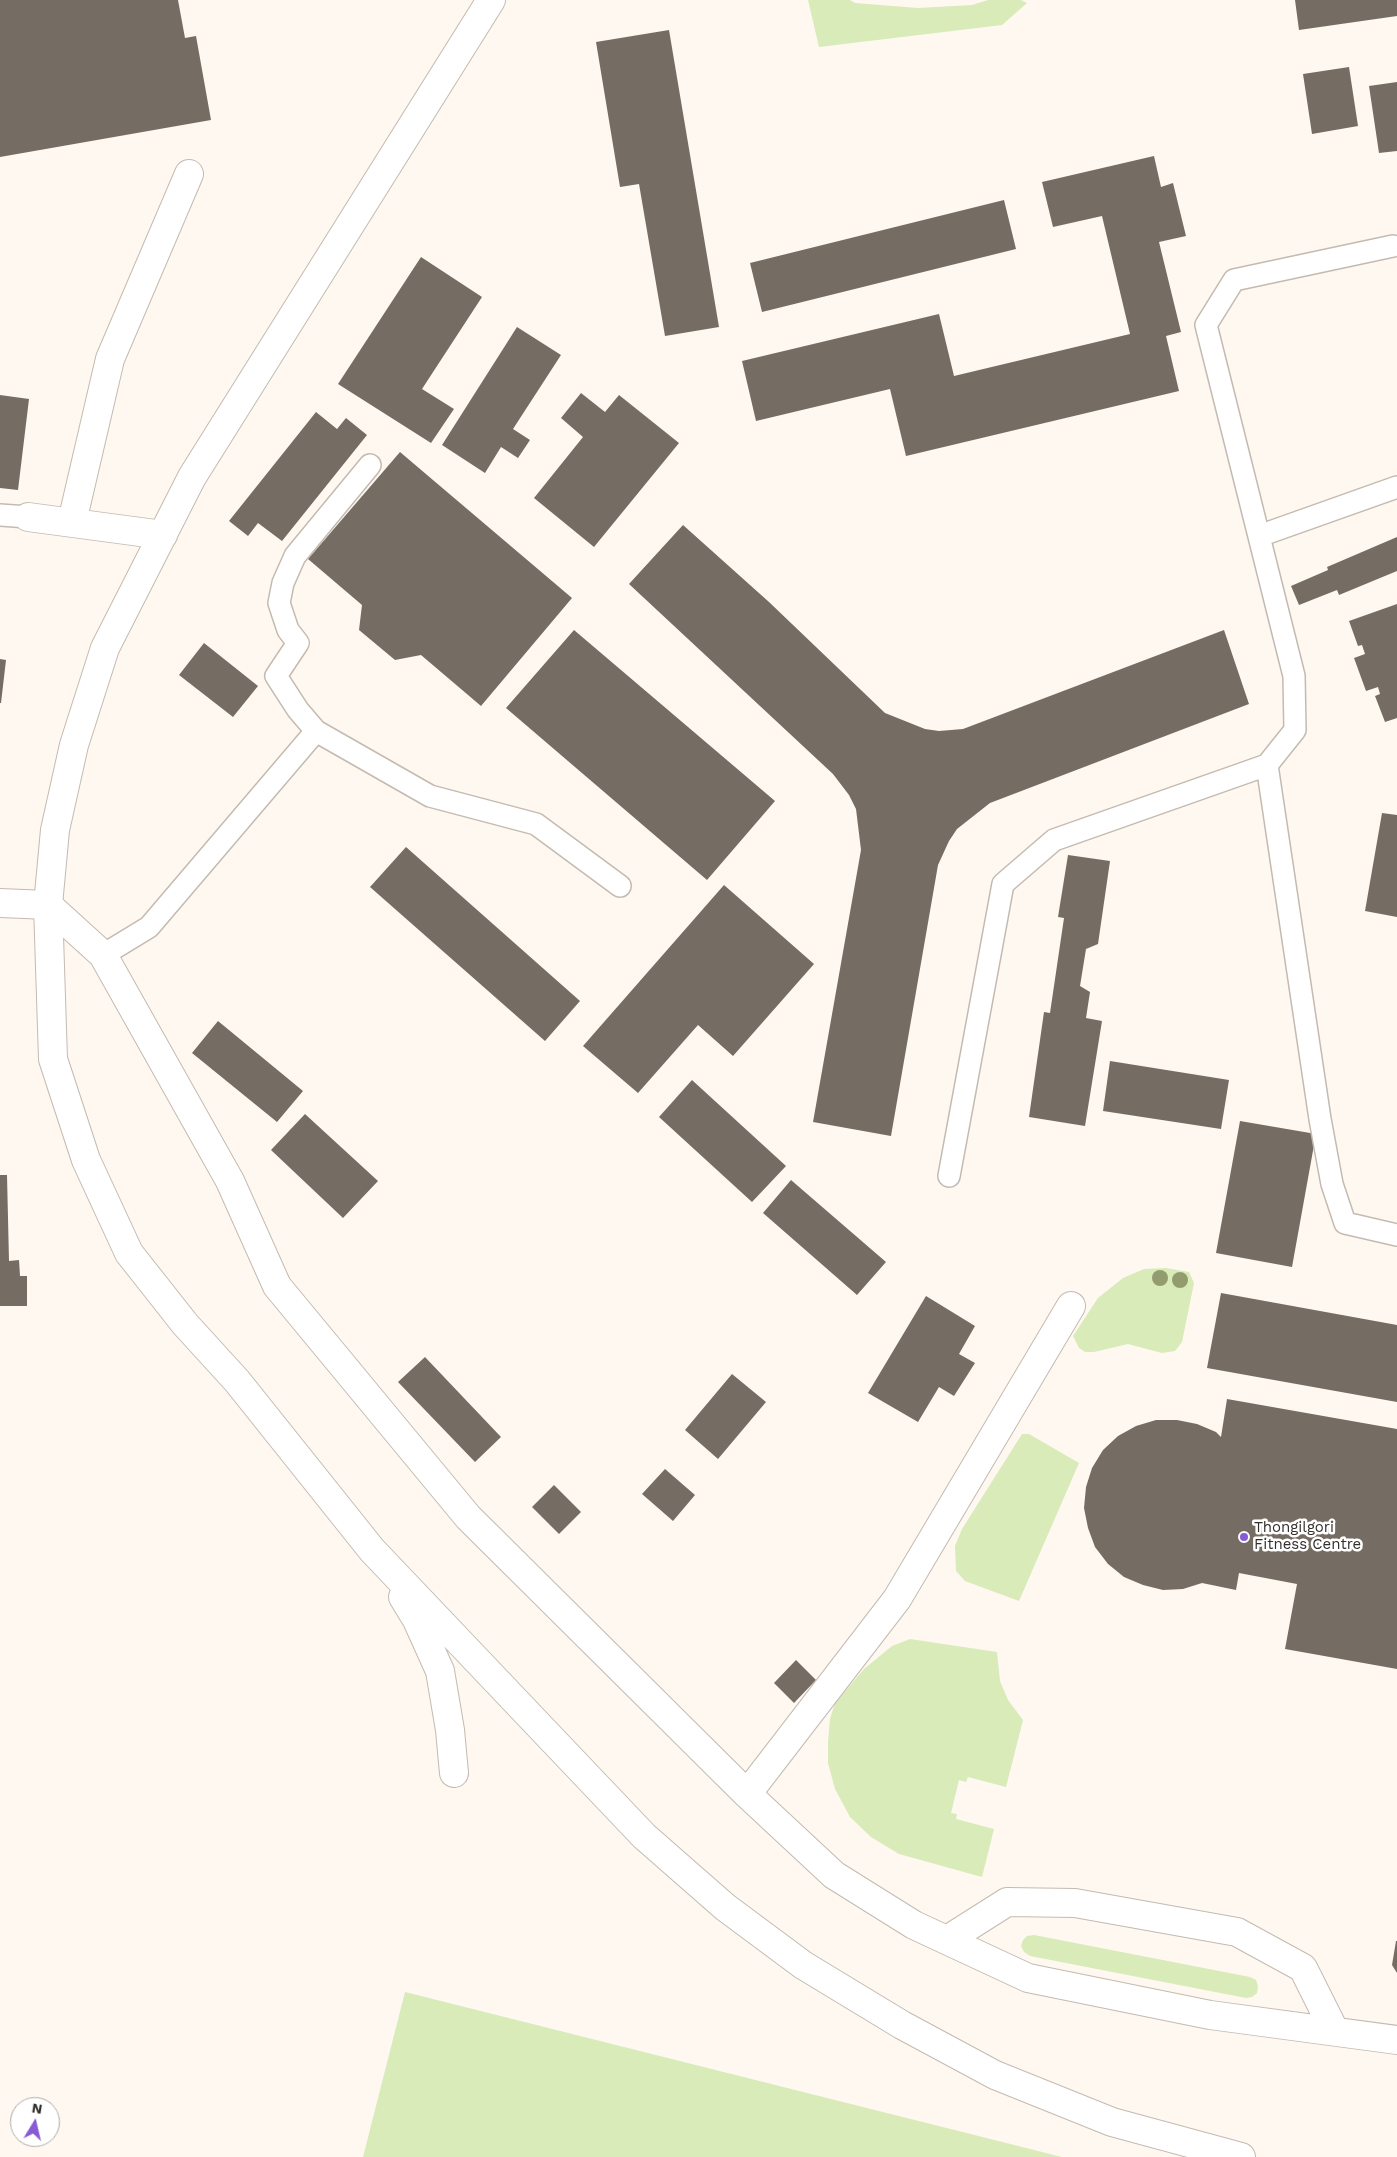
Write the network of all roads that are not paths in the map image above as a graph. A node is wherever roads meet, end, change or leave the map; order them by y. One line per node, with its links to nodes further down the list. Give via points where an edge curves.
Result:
1 (491, 0): 9 (street, via 198,469)
2 (189, 174): 8 (street, via 110,359)
3 (1393, 246): 10 (lane, via 1234,280 1206,325)
4 (370, 464): 11 (lane, via 295,556 283,583 279,603 288,630 298,643 276,676)
5 (1397, 487): 10 (lane)
6 (0, 515): 7 (lane)
7 (28, 517): 8 (street)
8 (72, 522): 9 (street)
9 (163, 535): 15 (street, via 105,648 74,745 55,830)
10 (1259, 536): 12 (lane, via 1294,676 1295,730)
11 (316, 731): 13 (lane, via 430,796 536,824); 16 (lane, via 149,927)
12 (1267, 765): 17 (lane, via 1054,840 1004,884); 18 (lane, via 1332,1184 1345,1223)
13 (620, 886)
14 (0, 903): 15 (street)
15 (48, 905): 16 (street); 20 (street, via 53,1059 86,1160 129,1253 184,1324 237,1381)
16 (103, 955): 22 (street, via 230,1181 277,1286 468,1517)
17 (950, 1176)
18 (1397, 1235)
19 (1071, 1306): 22 (street, via 896,1598)
20 (372, 1550): 21 (street, via 418,1620 440,1671); 26 (street, via 644,1836 724,1907 803,1965 902,2025 995,2075 1112,2122)
21 (454, 1773)
22 (747, 1794): 23 (street, via 834,1875 914,1925)
23 (947, 1940): 24 (street, via 1028,1978 1210,2015); 24 (street, via 1007,1902 1075,1903 1238,1932 1303,1968)
24 (1334, 2030): 25 (street)
25 (1397, 2040)
26 (1241, 2157)

